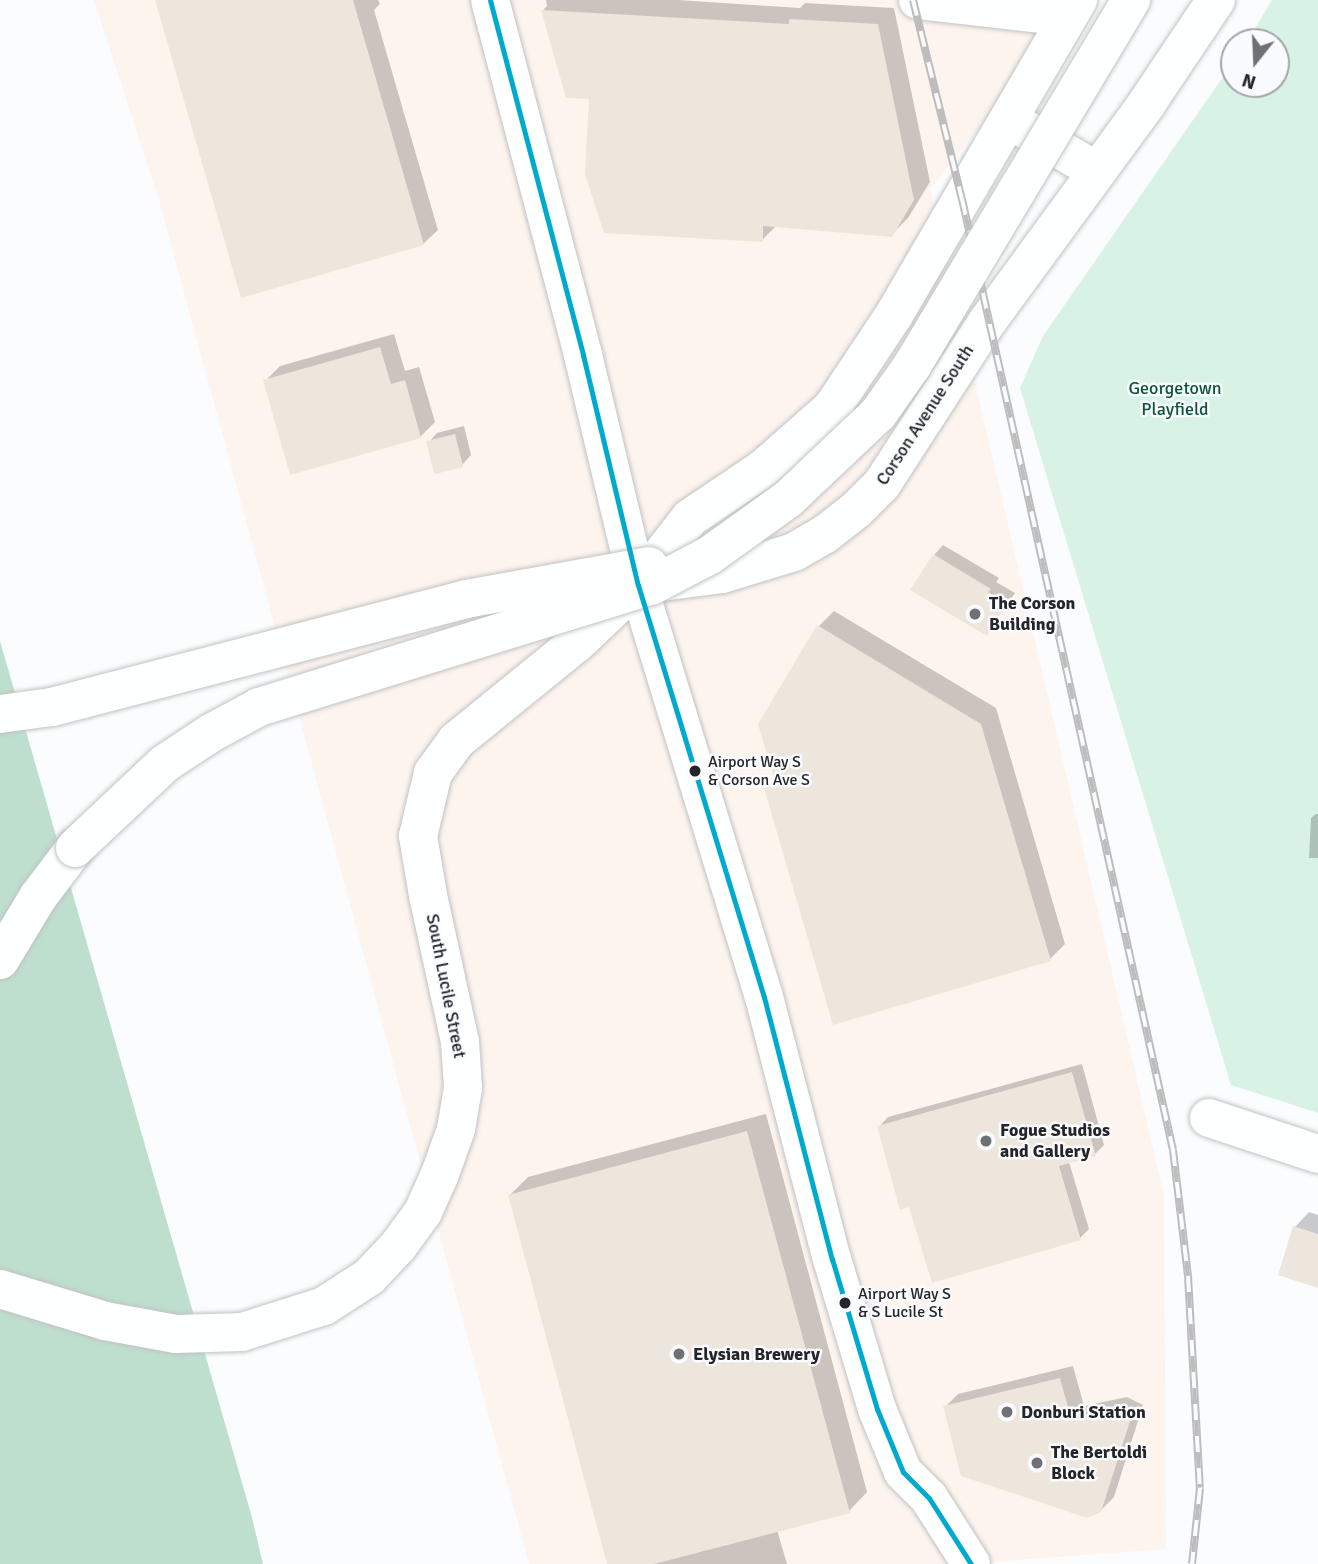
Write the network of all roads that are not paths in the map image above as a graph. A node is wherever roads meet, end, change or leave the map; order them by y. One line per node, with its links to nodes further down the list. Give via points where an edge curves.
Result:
1 (491, 0): 9 (main road)
2 (918, 0): 5 (main road)
3 (1131, 0): 8 (main road, bridge, via 912,366 878,414 788,499)
4 (1216, 0): 7 (main road, Corson Avenue South)
5 (1072, 9): 6 (main road)
6 (1007, 119): 7 (main road); 9 (main road, via 894,315 832,408 764,468 690,518)
7 (1096, 170): 9 (main road, Corson Avenue South, via 987,322 882,484 856,510 824,535 786,555 722,574)
8 (710, 555): 10 (main road, bridge, via 466,599 52,707); 11 (main road, bridge, via 651,586 259,707 211,733 164,764 75,848)
9 (638, 585): 14 (main road, South Lucile Street, via 568,651 456,741 433,773 418,836 460,1042 463,1088 456,1129 424,1212 399,1245 369,1277 324,1306 242,1332 176,1334 129,1326); 15 (main road, via 764,997 832,1259 887,1438 903,1472 929,1498)
10 (0, 714)
11 (0, 960)
12 (1209, 1118): 13 (main road)
13 (1318, 1154)
14 (0, 1289)
15 (971, 1564)

